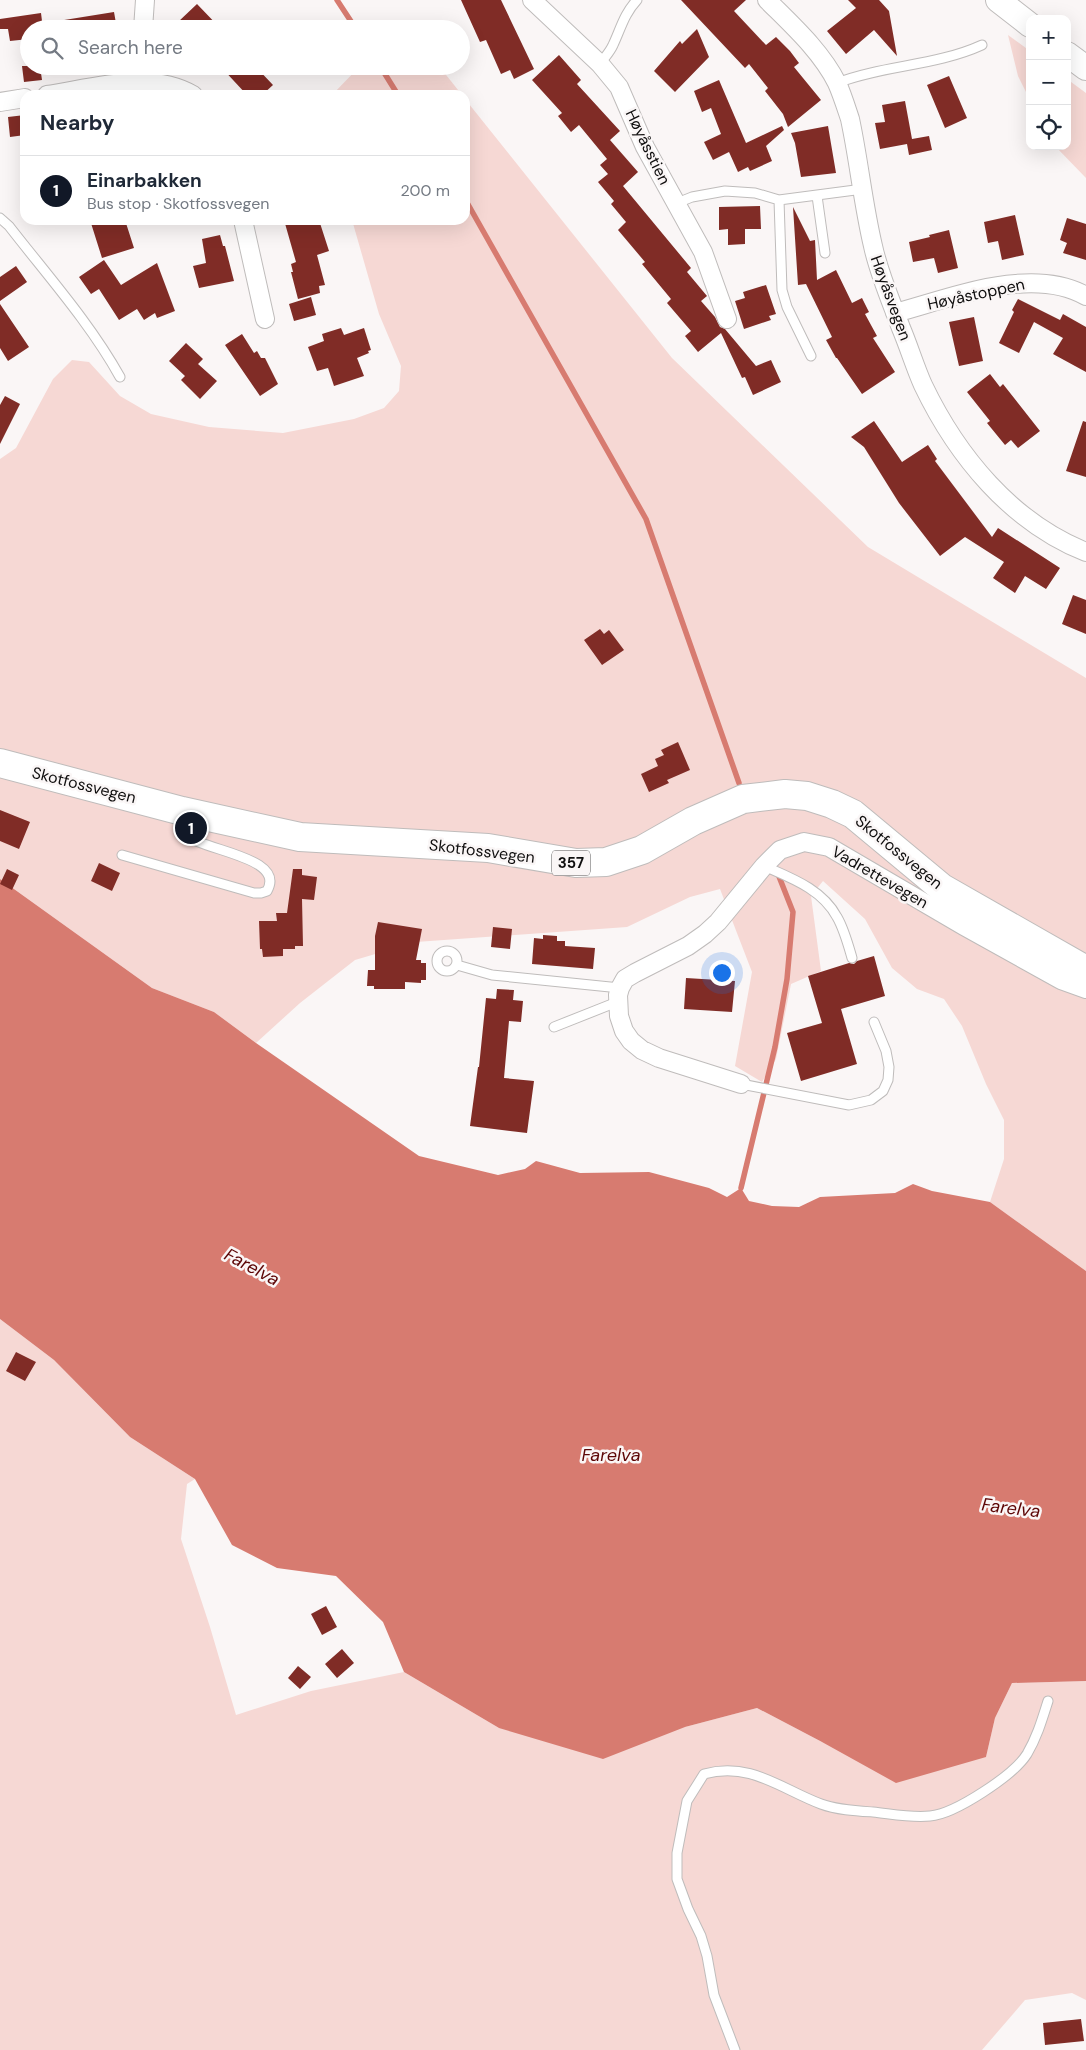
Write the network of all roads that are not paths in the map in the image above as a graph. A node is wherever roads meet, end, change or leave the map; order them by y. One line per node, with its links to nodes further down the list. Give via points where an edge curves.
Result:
1 (145, 0): 6 (street)
2 (532, 0): 10 (street, Høyåsstien)
3 (637, 0): 10 (lane)
4 (767, 0): 14 (street, Høyåsvegen, via 808,43)
5 (998, 0): 7 (street)
6 (144, 20)
7 (1026, 22)
8 (982, 45): 14 (lane, via 945,58 855,76)
9 (1071, 57): 11 (street)
10 (600, 64): 22 (street, Høyåsstien, via 619,87 645,147)
11 (1086, 68)
12 (136, 75): 15 (street)
13 (143, 75): 16 (street)
14 (837, 83): 19 (street, Høyåsvegen, via 850,119)
15 (69, 90)
16 (185, 90)
17 (20, 99): 18 (street)
18 (0, 102)
19 (863, 189): 20 (lane); 27 (street, Høyåsvegen, via 873,246)
20 (817, 196): 21 (lane); 25 (lane)
21 (779, 200): 22 (lane, via 755,193 725,191); 30 (lane, via 782,290)
22 (677, 203): 29 (street, Høyåsstien, via 703,252)
23 (0, 218): 31 (lane, via 85,324)
24 (244, 225): 28 (street)
25 (825, 253)
26 (1086, 296): 27 (street, Høyåstoppen, via 1062,286 1024,282)
27 (895, 313): 32 (street, Høyåsvegen, via 922,383 951,435 979,474 1026,517)
28 (265, 319)
29 (727, 319)
30 (811, 356)
31 (120, 377)
32 (1086, 552)
33 (0, 763): 34 (main road, Skotfossvegen / 357)
34 (182, 811): 35 (lane, via 181,826 186,835 263,867 270,880 267,891 254,893); 39 (main road, Skotfossvegen / 357, via 300,837 488,848 556,861 592,864 642,850 693,821 744,799 785,794 807,796 853,814 942,888)
35 (122, 855)
36 (764, 866): 37 (lane, via 807,886 822,899 837,916); 40 (street, Vadrettevegen, via 780,850 792,845 804,842 829,847 1061,980); 41 (street, Vadrettevegen, via 705,934 625,979)
37 (852, 958)
38 (457, 965): 41 (lane, via 492,975)
39 (1086, 970)
40 (1086, 989)
41 (619, 994): 43 (lane, Vadrettevegen); 44 (street, via 618,1016 624,1031 642,1050)
42 (874, 1022): 44 (lane, via 889,1067 883,1090 871,1100 849,1105)
43 (554, 1026)
44 (741, 1084)
45 (1048, 1701): 46 (lane, via 1039,1731 1026,1756 995,1784 947,1812 931,1816 906,1816 822,1804 771,1780 742,1771 720,1769 704,1774 687,1801 677,1852 678,1879 701,1936 714,1995)
46 (735, 2050)

